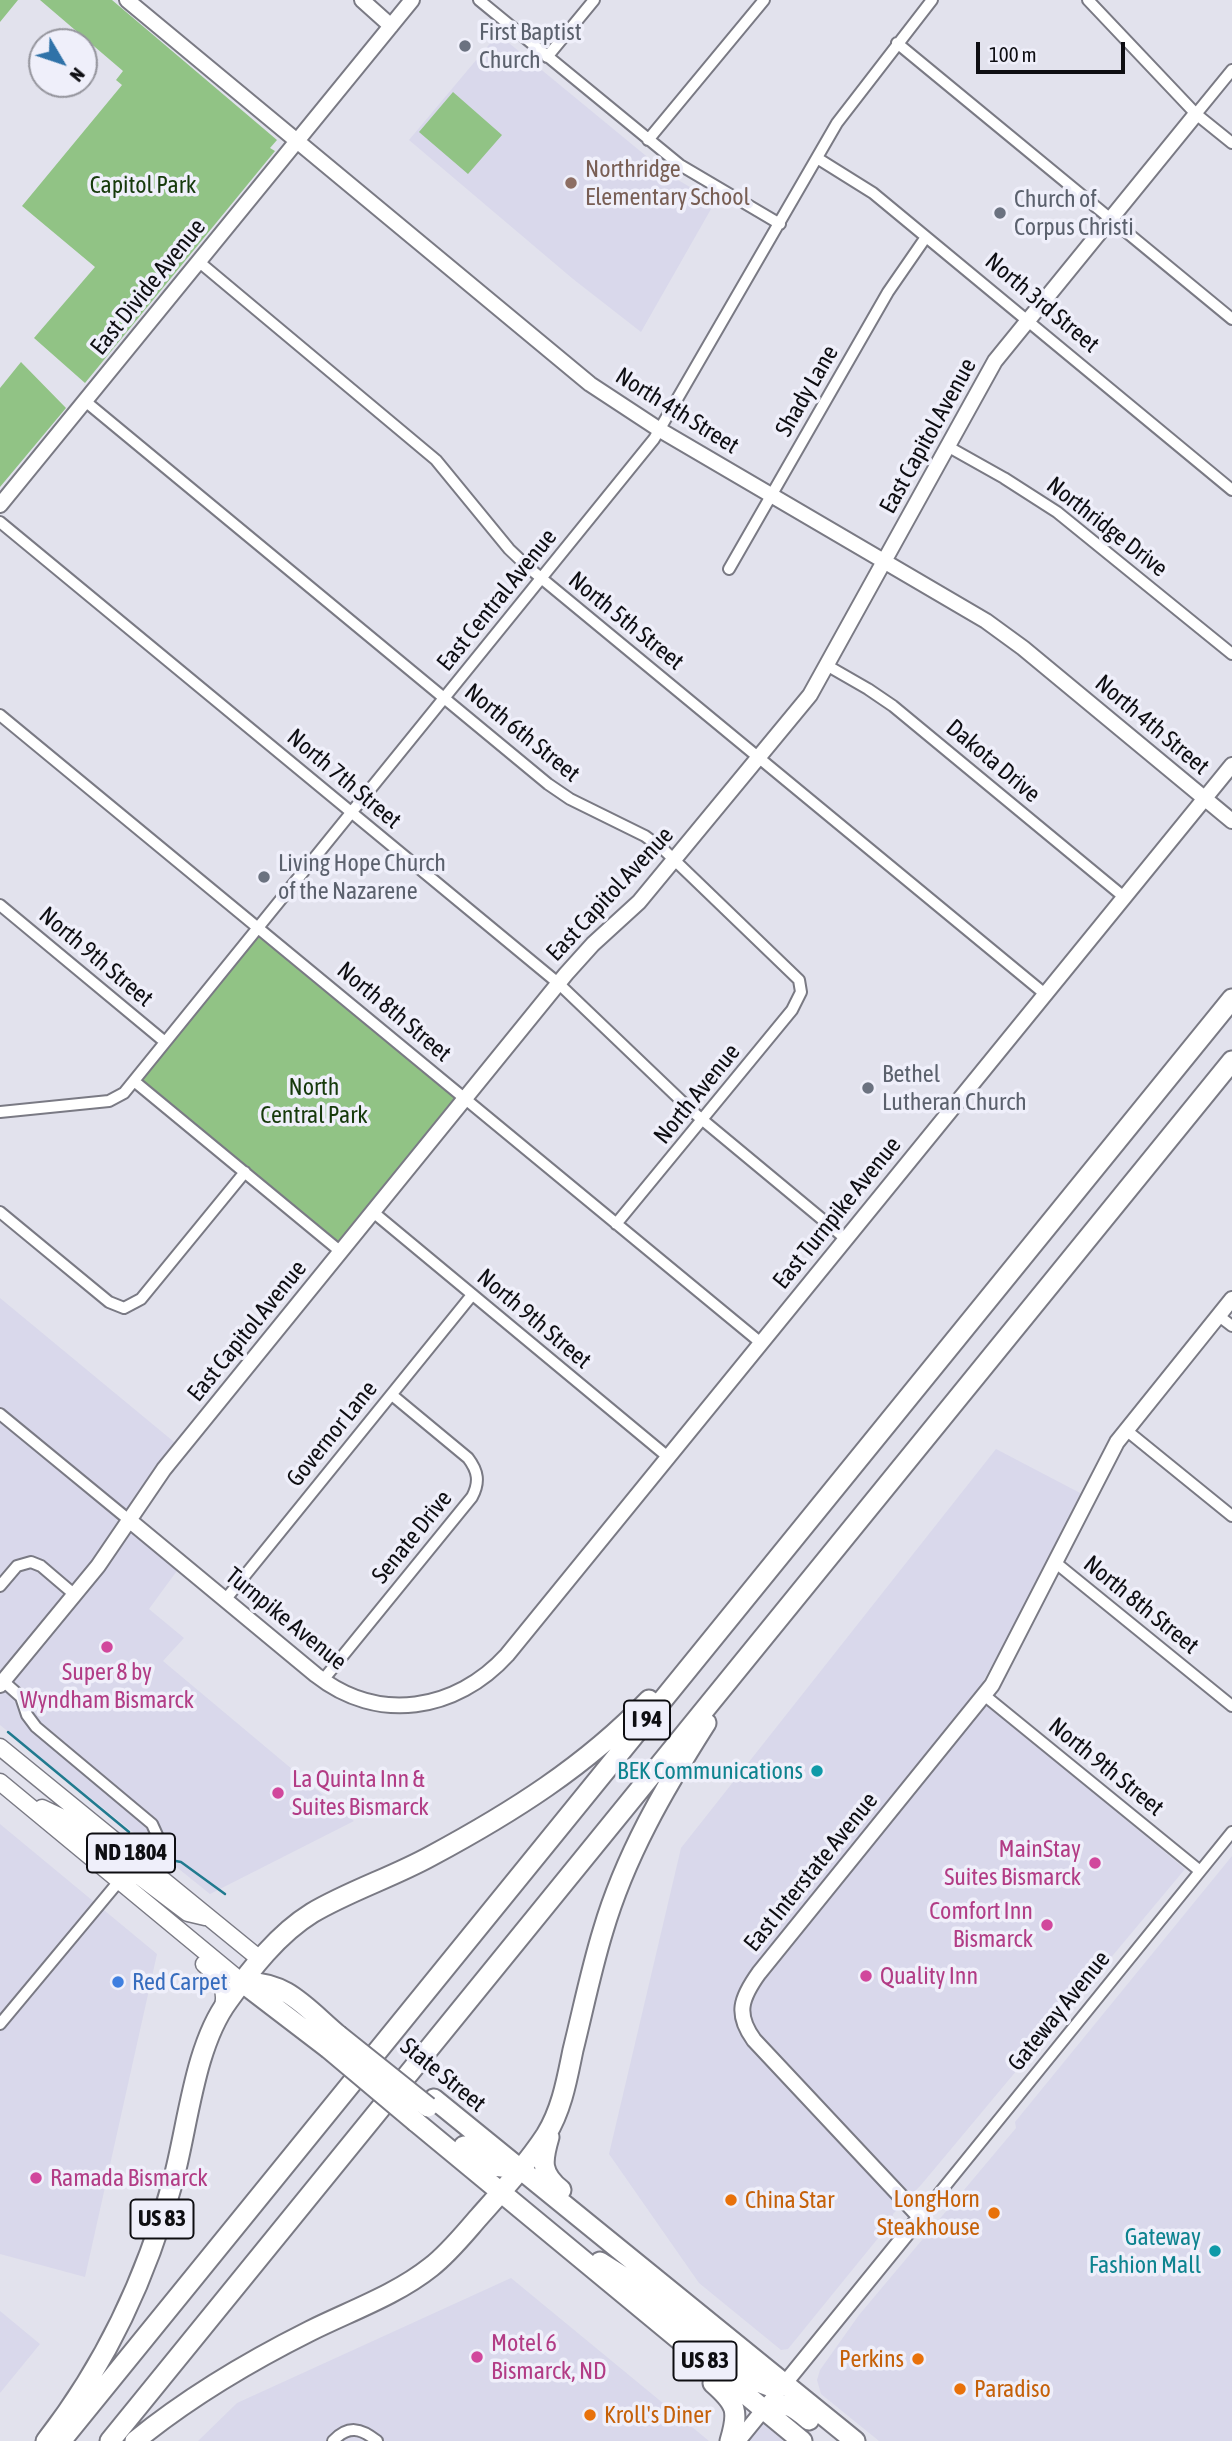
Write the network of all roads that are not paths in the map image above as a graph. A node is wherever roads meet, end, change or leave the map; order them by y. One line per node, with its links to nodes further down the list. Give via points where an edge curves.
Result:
1 (127, 0): 15 (street, North 4th Street)
2 (362, 0): 9 (street)
3 (412, 0): 9 (street, East Divide Avenue)
4 (479, 0): 11 (street)
5 (594, 0): 11 (street)
6 (764, 0): 14 (street)
7 (932, 0): 10 (street, East Central Avenue)
8 (1088, 0): 13 (street)
9 (391, 26): 15 (street, East Divide Avenue)
10 (897, 43): 17 (street, East Central Avenue); 18 (street)
11 (547, 57): 14 (street)
12 (1232, 70): 13 (street, East Capitol Avenue)
13 (1196, 114): 16 (street); 18 (street, East Capitol Avenue)
14 (648, 140): 19 (street, via 688,170)
15 (296, 141): 21 (street, East Divide Avenue); 25 (street, North 4th Street, via 551,353)
16 (1232, 143)
17 (817, 158): 19 (street, East Central Avenue); 20 (street, North 3rd Street, via 862,184)
18 (1110, 218): 22 (street); 23 (street, East Capitol Avenue)
19 (780, 224): 25 (street, East Central Avenue)
20 (926, 237): 23 (street, North 3rd Street); 28 (street, Shady Lane, via 888,292)
21 (198, 261): 24 (street, East Divide Avenue); 33 (street, North 5th Street, via 436,460 509,549)
22 (1232, 319)
23 (1026, 320): 26 (street, East Capitol Avenue, via 987,374); 27 (street, North 3rd Street)
24 (85, 401): 29 (street, East Divide Avenue); 36 (street, North 6th Street)
25 (660, 430): 28 (street, North 4th Street); 33 (street, East Central Avenue)
26 (947, 446): 31 (street, East Capitol Avenue); 34 (street, Northridge Drive, via 1072,523)
27 (1232, 490)
28 (771, 495): 31 (street, North 4th Street); 32 (street, Shady Lane)
29 (0, 505)
30 (0, 522): 41 (street, North 7th Street)
31 (885, 561): 35 (street, East Capitol Avenue); 40 (street, North 4th Street, via 1006,634)
32 (729, 569)
33 (541, 579): 36 (street, East Central Avenue); 38 (street, North 5th Street)
34 (1232, 654)
35 (828, 666): 38 (street, East Capitol Avenue); 44 (street, Dakota Drive, via 893,706)
36 (445, 698): 41 (street, East Central Avenue); 43 (street, North 6th Street, via 562,794 645,836)
37 (0, 715): 46 (street, North 8th Street)
38 (759, 758): 43 (street, East Capitol Avenue); 49 (street, North 5th Street)
39 (1232, 765): 40 (street, East Turnpike Avenue)
40 (1205, 798): 42 (street, North 4th Street); 44 (street, East Turnpike Avenue)
41 (351, 812): 46 (street, East Central Avenue); 47 (street, North 7th Street)
42 (1232, 821)
43 (676, 859): 47 (street, East Capitol Avenue); 48 (street, North 6th Street)
44 (1124, 897): 49 (street, East Turnpike Avenue)
45 (0, 905): 51 (street, North 9th Street)
46 (259, 927): 51 (street, East Central Avenue); 54 (street, North 8th Street)
47 (558, 983): 54 (street, East Capitol Avenue); 56 (street, North 7th Street)
48 (801, 986): 56 (street, North Avenue, via 796,1004)
49 (1045, 994): 61 (street, East Turnpike Avenue)
50 (1232, 999): 72 (highway, I 94)
51 (165, 1042): 53 (street, East Central Avenue)
52 (1232, 1061): 75 (highway, I 94)
53 (134, 1081): 55 (street, East Central Avenue, via 119,1097 108,1101); 57 (street)
54 (465, 1098): 59 (street, East Capitol Avenue); 60 (street, North 8th Street)
55 (0, 1112)
56 (703, 1121): 60 (street, North Avenue); 61 (street, North 7th Street)
57 (246, 1172): 58 (street, via 141,1299 124,1308 109,1302); 62 (street)
58 (0, 1212)
59 (373, 1212): 62 (street, East Capitol Avenue); 63 (street, North 9th Street)
60 (616, 1224): 67 (street, North 8th Street)
61 (846, 1239): 67 (street, East Turnpike Avenue)
62 (341, 1252): 74 (street, East Capitol Avenue, via 164,1469)
63 (472, 1295): 68 (street, Governor Lane); 71 (street, North 9th Street)
64 (1232, 1299): 65 (street, East Interstate Avenue)
65 (1219, 1316): 66 (street); 70 (street, East Interstate Avenue)
66 (1232, 1326)
67 (761, 1343): 71 (street, East Turnpike Avenue)
68 (391, 1395): 79 (street, Governor Lane); 80 (street, Senate Drive, via 468,1458 476,1470 477,1484 472,1497)
69 (0, 1413): 74 (street)
70 (1126, 1430): 73 (street); 76 (street, East Interstate Avenue)
71 (668, 1457): 82 (street, East Turnpike Avenue, via 507,1655)
72 (850, 1470): 96 (highway, via 648,1701 603,1744 508,1814 312,1913); 111 (highway, I 94)
73 (1232, 1516)
74 (129, 1520): 78 (street, East Capitol Avenue); 79 (street, Turnpike Avenue)
75 (831, 1553): 102 (highway, via 727,1691 643,1832 604,1929); 112 (highway, I 94)
76 (1056, 1563): 83 (street, East Interstate Avenue); 84 (street, North 8th Street)
77 (0, 1586): 78 (street, via 17,1566 31,1562)
78 (75, 1595): 81 (street, East Capitol Avenue)
79 (225, 1600): 80 (street, Turnpike Avenue)
80 (323, 1680): 82 (street, Turnpike Avenue, via 363,1700 401,1706 440,1699)
81 (1, 1683): 91 (street, via 21,1697 36,1727 152,1824 158,1836)
82 (472, 1685)
83 (984, 1695): 92 (street, North 9th Street); 105 (street, East Interstate Avenue, via 759,1973 741,2011 754,2040)
84 (1232, 1706)
85 (0, 1747): 89 (main road, State Street / ND 1804)
86 (0, 1761): 89 (main road, via 35,1789)
87 (0, 1782): 88 (main road, State Street / ND 1804)
88 (20, 1799): 91 (main road, via 63,1818 125,1864); 93 (main road, State Street / ND 1804)
89 (86, 1817): 91 (main road, State Street / ND 1804)
90 (1232, 1832): 92 (street, Gateway Avenue)
91 (138, 1858): 95 (main road, State Street / ND 1804)
92 (1200, 1871): 105 (street, Gateway Avenue)
93 (120, 1880): 94 (main road, State Street / ND 1804); 95 (main road, via 126,1875 139,1876 188,1913); 99 (street)
94 (134, 1892): 97 (main road, State Street / ND 1804); 98 (main road, via 158,1923 218,1976 225,1990)
95 (211, 1918): 96 (main road, State Street / ND 1804)
96 (261, 1960): 97 (highway, US 83); 100 (highway, State Street / US 83)
97 (243, 1983): 98 (highway, US 83); 100 (highway, State Street / ND 1804, via 278,2010); 100 (highway, via 274,1985)
98 (223, 2008): 110 (highway, US 83, via 202,2057 169,2196 141,2279 97,2366)
99 (0, 2024)
100 (336, 2038): 101 (highway, State Street / ND 1804, bridge); 101 (highway, State Street / US 83)
101 (425, 2110): 103 (highway, State Street / US 83, via 493,2147); 103 (highway, via 484,2162); 104 (highway, State Street / ND 1804)
102 (552, 2125): 103 (highway); 107 (highway, via 544,2160 545,2173 554,2185 732,2331)
103 (520, 2169): 104 (highway); 107 (highway, State Street / US 83)
104 (500, 2193): 106 (highway, State Street / US 83); 113 (highway, via 421,2275 212,2385)
105 (919, 2217): 108 (street)
106 (558, 2241): 108 (highway, via 641,2288 761,2383); 109 (highway, State Street / US 83); 116 (highway, via 602,2291 732,2400 736,2411)
107 (747, 2355): 108 (highway, State Street / US 83)
108 (785, 2385): 109 (street); 120 (highway, State Street / US 83)
109 (764, 2410): 117 (street); 118 (highway, State Street / US 83); 119 (highway, via 787,2404)
110 (46, 2441)
111 (61, 2441)
112 (110, 2441)
113 (135, 2441)
114 (332, 2441): 115 (street, via 356,2429)
115 (377, 2441)
116 (730, 2441)
117 (738, 2441)
118 (802, 2441)
119 (836, 2441)
120 (855, 2441)

